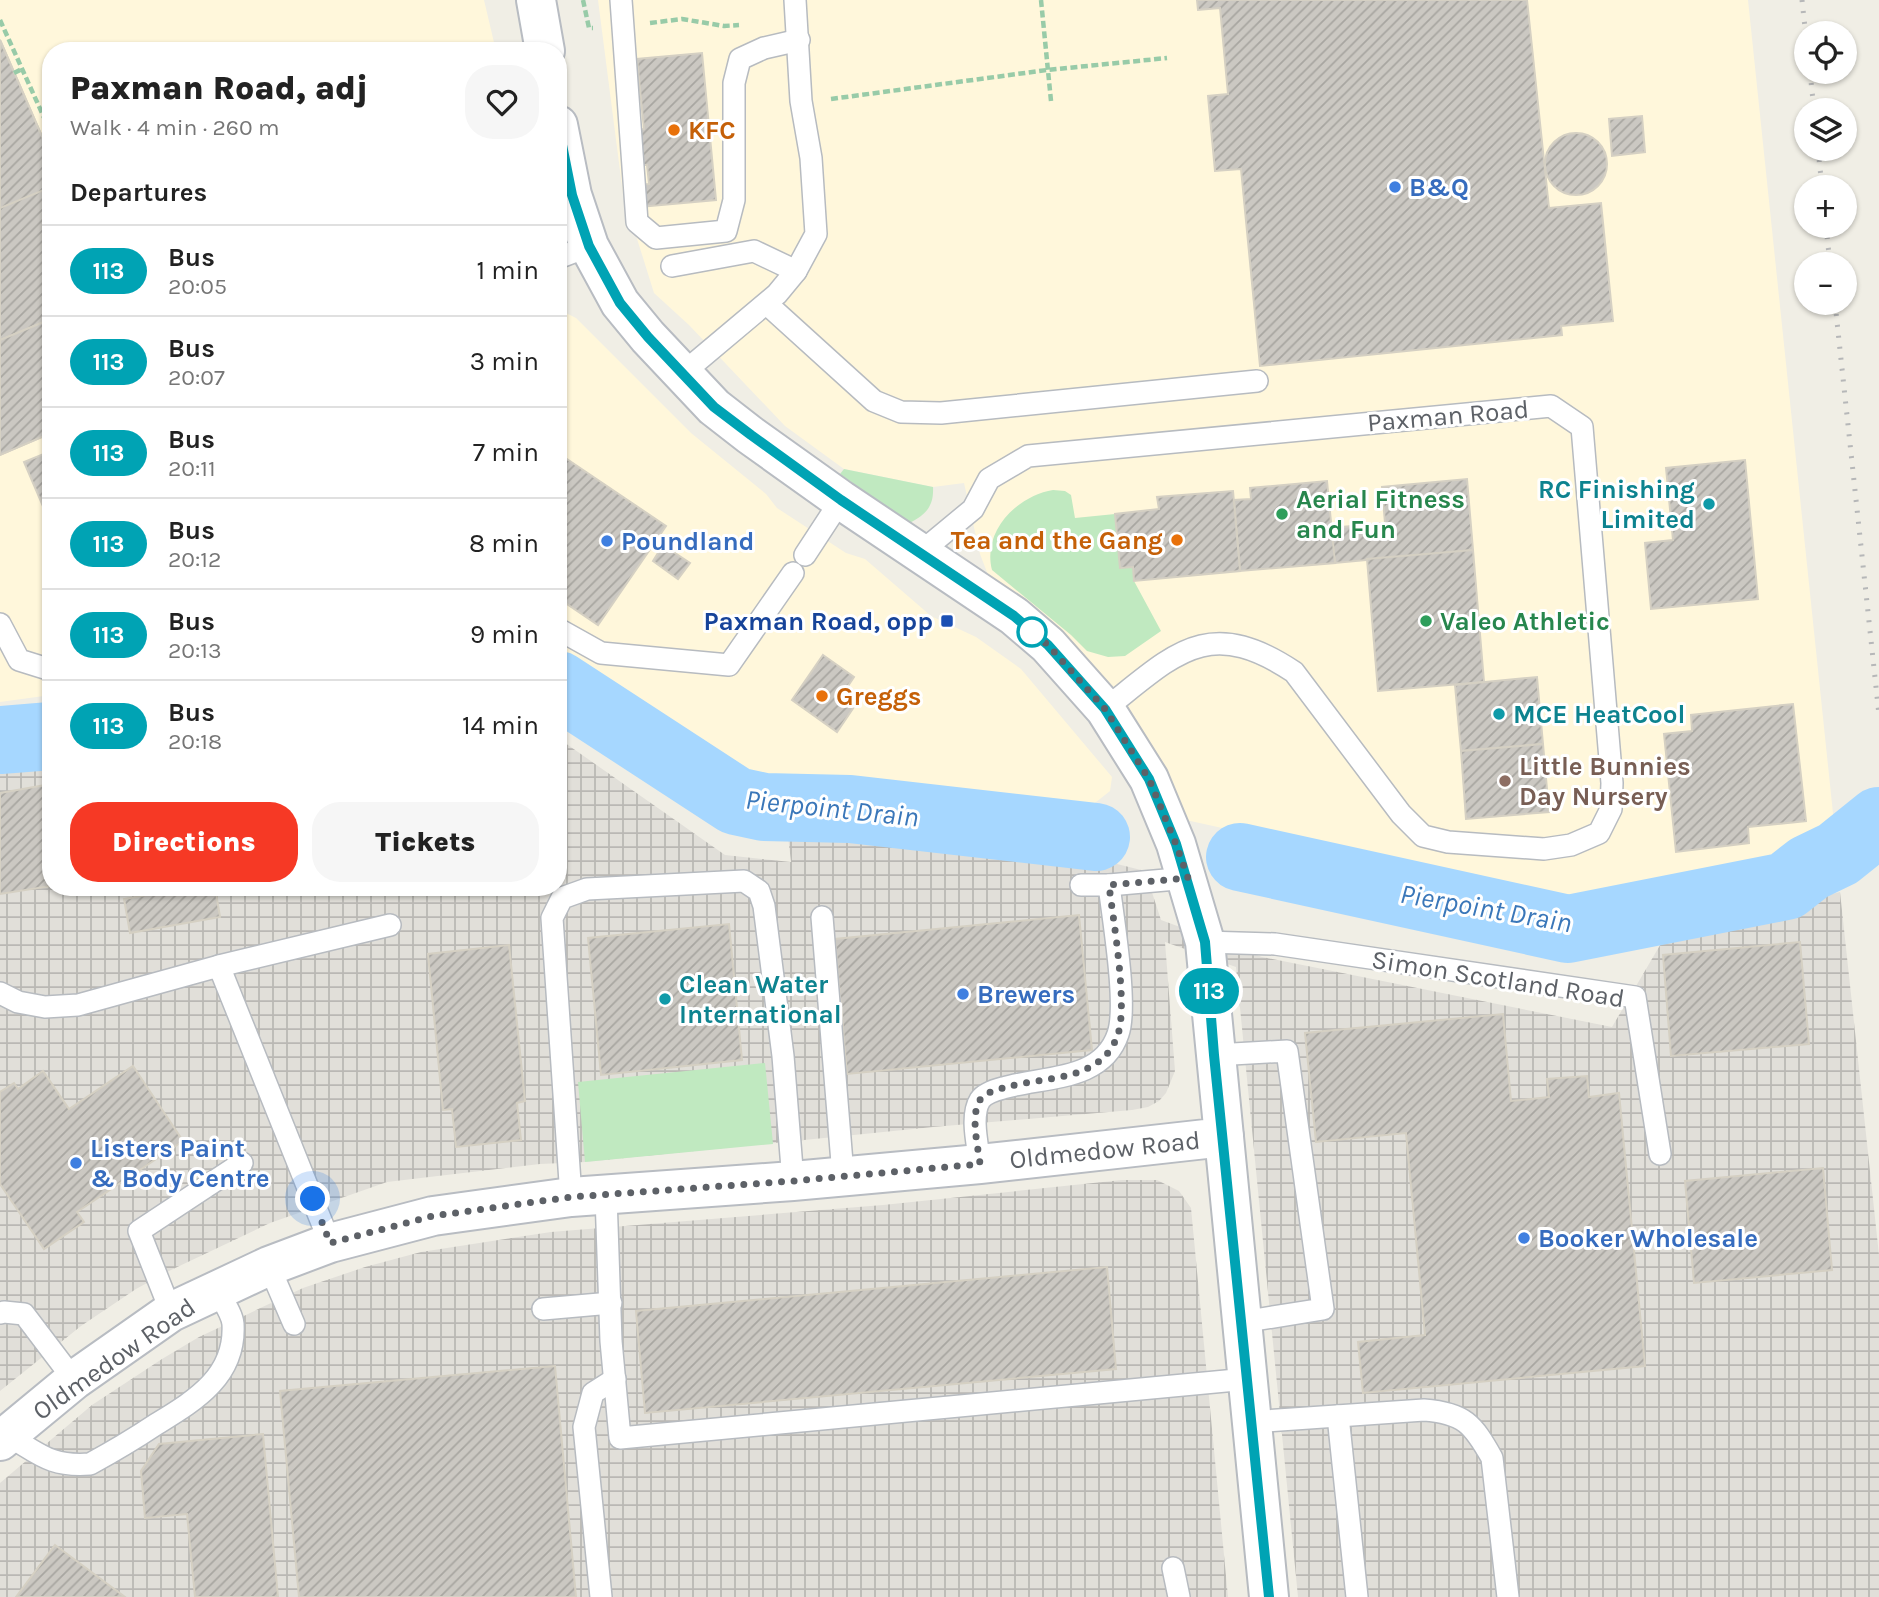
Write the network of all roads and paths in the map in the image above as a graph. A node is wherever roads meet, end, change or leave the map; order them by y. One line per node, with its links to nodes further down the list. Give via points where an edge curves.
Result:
1 (536, 0): 7 (street)
2 (621, 0): 6 (lane, via 637,222 656,238 726,232 734,200 734,83 740,60 764,48)
3 (795, 0): 6 (lane)
4 (1041, 0): 10 (path)
5 (0, 20): 9 (path)
6 (799, 40): 18 (lane, via 816,234)
7 (543, 42)
8 (1167, 58): 10 (path)
9 (22, 69): 11 (path); 14 (path)
10 (1047, 70): 12 (path); 13 (path)
11 (14, 73)
12 (830, 99)
13 (1051, 101)
14 (42, 113)
15 (567, 170): 16 (street)
16 (574, 252): 20 (street)
17 (672, 266): 18 (lane, via 754,251)
18 (796, 271): 19 (lane)
19 (767, 304): 20 (lane); 21 (lane, via 874,401 901,412)
20 (683, 373): 22 (street, via 714,407)
21 (1257, 381)
22 (841, 500): 23 (street); 24 (lane)
23 (921, 552): 29 (street, via 1048,645); 29 (lane, Paxman Road, via 973,509 989,479 1028,456 1551,406 1582,427 1612,783 1611,809 1599,833 1571,845 1544,849 1448,842 1423,835 1401,814 1294,672 1246,646 1221,642 1194,647 1165,662)
24 (806, 555)
25 (793, 573): 27 (lane, via 729,665 601,653)
26 (0, 624): 28 (lane, via 19,660)
27 (567, 634)
28 (42, 667)
29 (1105, 709): 30 (street, via 1149,779)
30 (1188, 878): 32 (lane); 35 (street)
31 (1081, 885): 32 (lane)
32 (1109, 885): 42 (lane, via 1122,1012 1118,1035 1090,1068 992,1091 981,1100 976,1114)
33 (822, 917): 43 (lane)
34 (390, 925): 36 (lane)
35 (1205, 942): 38 (street); 40 (lane, Simon Scotland Road, via 1275,944 1635,997)
36 (219, 966): 37 (lane, via 78,1005 46,1007); 46 (lane)
37 (0, 993)
38 (1214, 1055): 39 (street); 53 (lane, via 1287,1051 1324,1309)
39 (1224, 1137): 42 (street, Oldmedow Road); 53 (street)
40 (1660, 1154)
41 (242, 1163): 51 (lane, via 139,1231)
42 (980, 1164): 43 (street, Oldmedow Road)
43 (844, 1175): 44 (street, Oldmedow Road)
44 (793, 1181): 45 (street, Oldmedow Road); 45 (lane, via 783,1056 759,891 744,881 587,889 562,898 552,918 565,1077)
45 (588, 1196): 46 (street, Oldmedow Road, via 433,1216); 49 (lane)
46 (330, 1243): 47 (street, Oldmedow Road)
47 (269, 1266): 48 (street, Oldmedow Road); 54 (lane)
48 (216, 1290): 51 (street, Oldmedow Road); 60 (lane, via 233,1321 231,1344 213,1384 197,1399 90,1464 49,1461)
49 (611, 1303): 50 (lane); 55 (lane)
50 (543, 1310)
51 (171, 1312): 57 (street, Oldmedow Road)
52 (0, 1313): 57 (lane, via 24,1314)
53 (1242, 1322): 56 (street)
54 (294, 1324)
55 (615, 1379): 56 (lane, via 620,1438); 62 (lane, via 593,1393 584,1427)
56 (1247, 1379): 59 (street)
57 (74, 1380): 60 (street, Oldmedow Road)
58 (1338, 1416): 59 (lane); 65 (lane); 66 (lane, via 1424,1410 1448,1412 1467,1422 1492,1458)
59 (1250, 1422): 64 (street)
60 (3, 1438)
61 (1173, 1568): 63 (lane)
62 (601, 1597)
63 (1179, 1597)
64 (1269, 1597)
65 (1357, 1597)
66 (1508, 1597)

